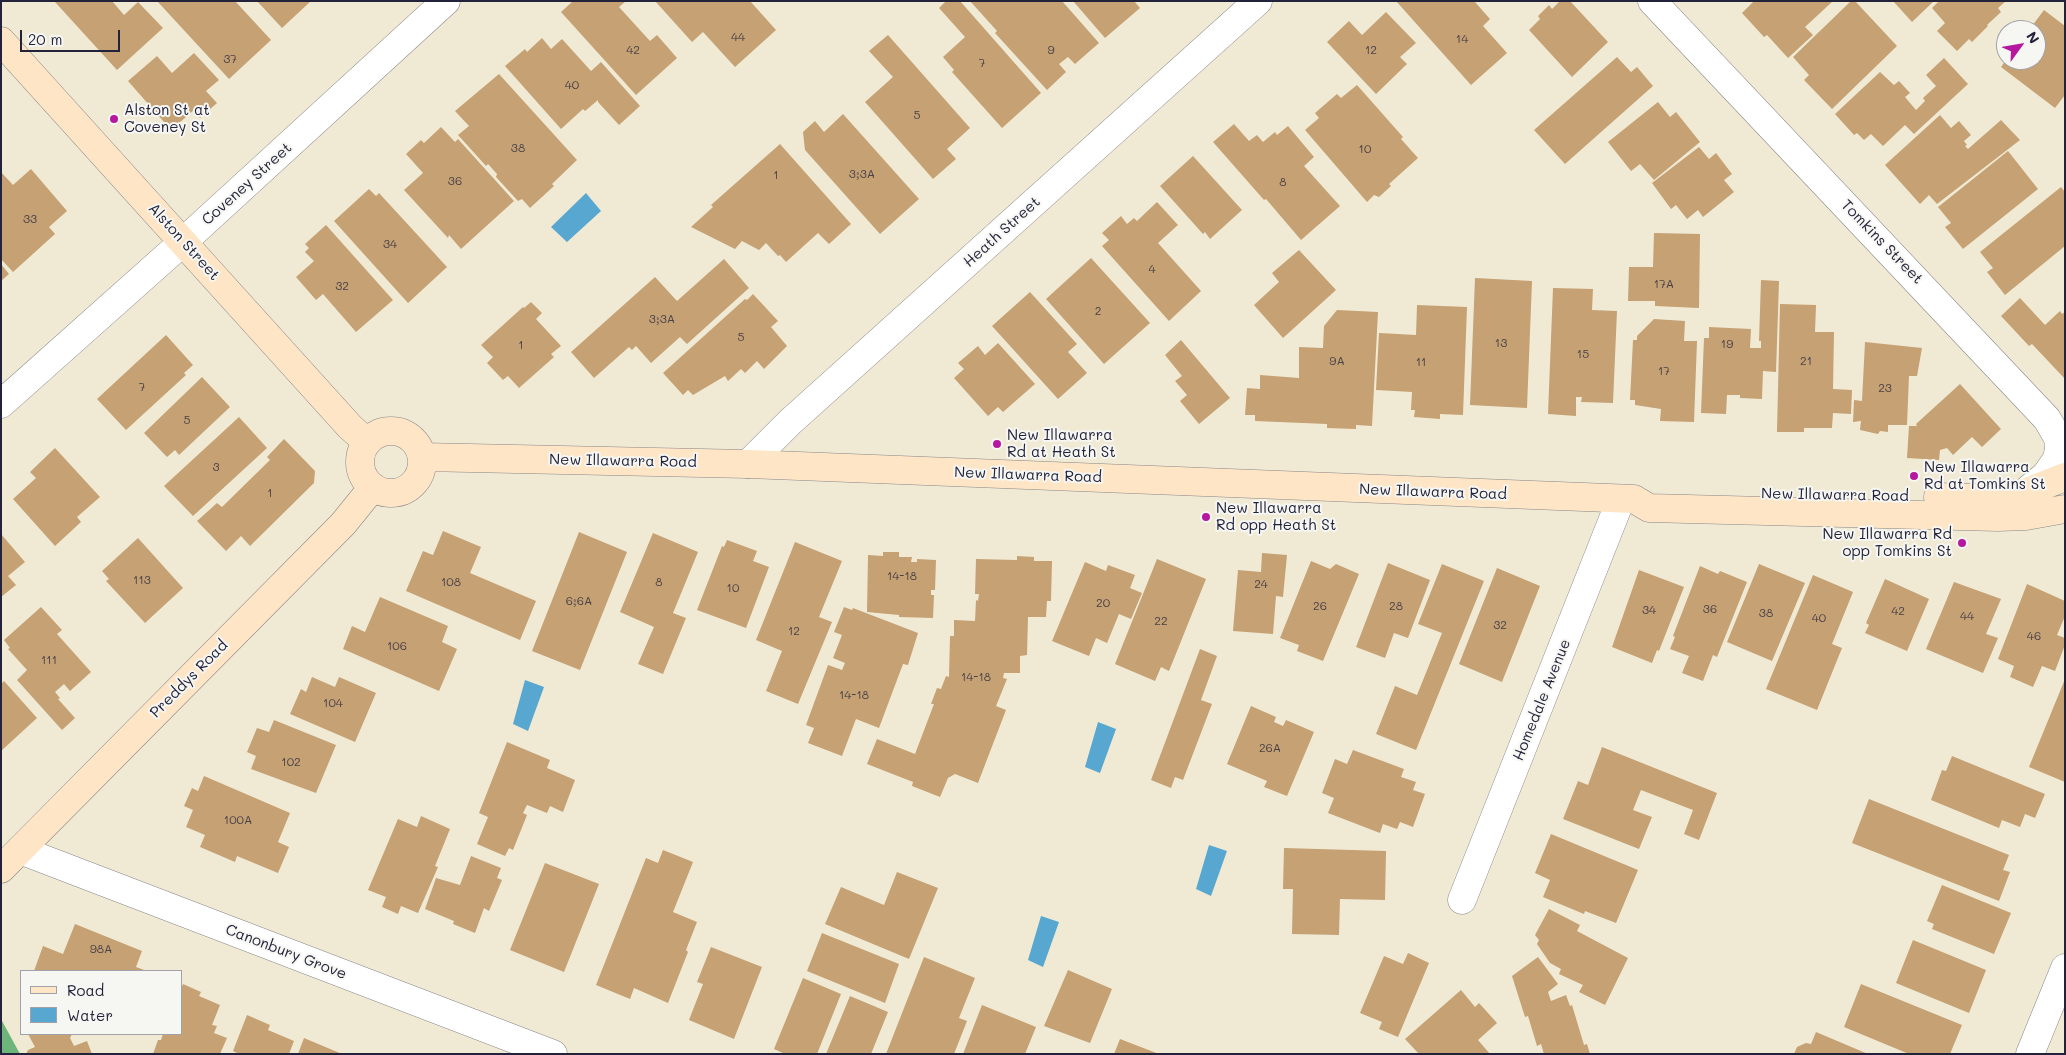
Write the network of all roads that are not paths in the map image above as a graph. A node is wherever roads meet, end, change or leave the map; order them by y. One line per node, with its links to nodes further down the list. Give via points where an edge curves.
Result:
1 (446, 1): 5 (street, Coveney Street)
2 (1258, 1): 9 (street, Heath Street, via 790,422)
3 (1652, 1): 12 (street, Tomkins Street, via 2038,407 2057,435 2058,454 2046,475)
4 (1, 41): 5 (main road, Alston Street)
5 (184, 241): 6 (street, Coveney Street); 7 (main road, Alston Street)
6 (1, 404)
7 (367, 442): 8 (main road, via 377,434 399,432 417,444); 11 (main road, via 362,452 361,467 364,477)
8 (422, 457): 9 (main road, New Illawarra Road); 11 (main road, via 419,476 410,487 400,492 385,492)
9 (748, 464): 13 (main road, New Illawarra Road)
10 (2065, 477): 12 (main road, New Illawarra Road)
11 (373, 487): 15 (main road, Preddys Road, via 343,524)
12 (2024, 492): 13 (main road, New Illawarra Road, via 1973,498 1649,491)
13 (1628, 499): 14 (main road, New Illawarra Road, via 1649,508 1935,516 2026,516); 16 (street, Homedale Avenue)
14 (2065, 509)
15 (10, 860): 18 (street, Canonbury Grove)
16 (1462, 900)
17 (2065, 968): 19 (street)
18 (552, 1054)
19 (2030, 1054)

